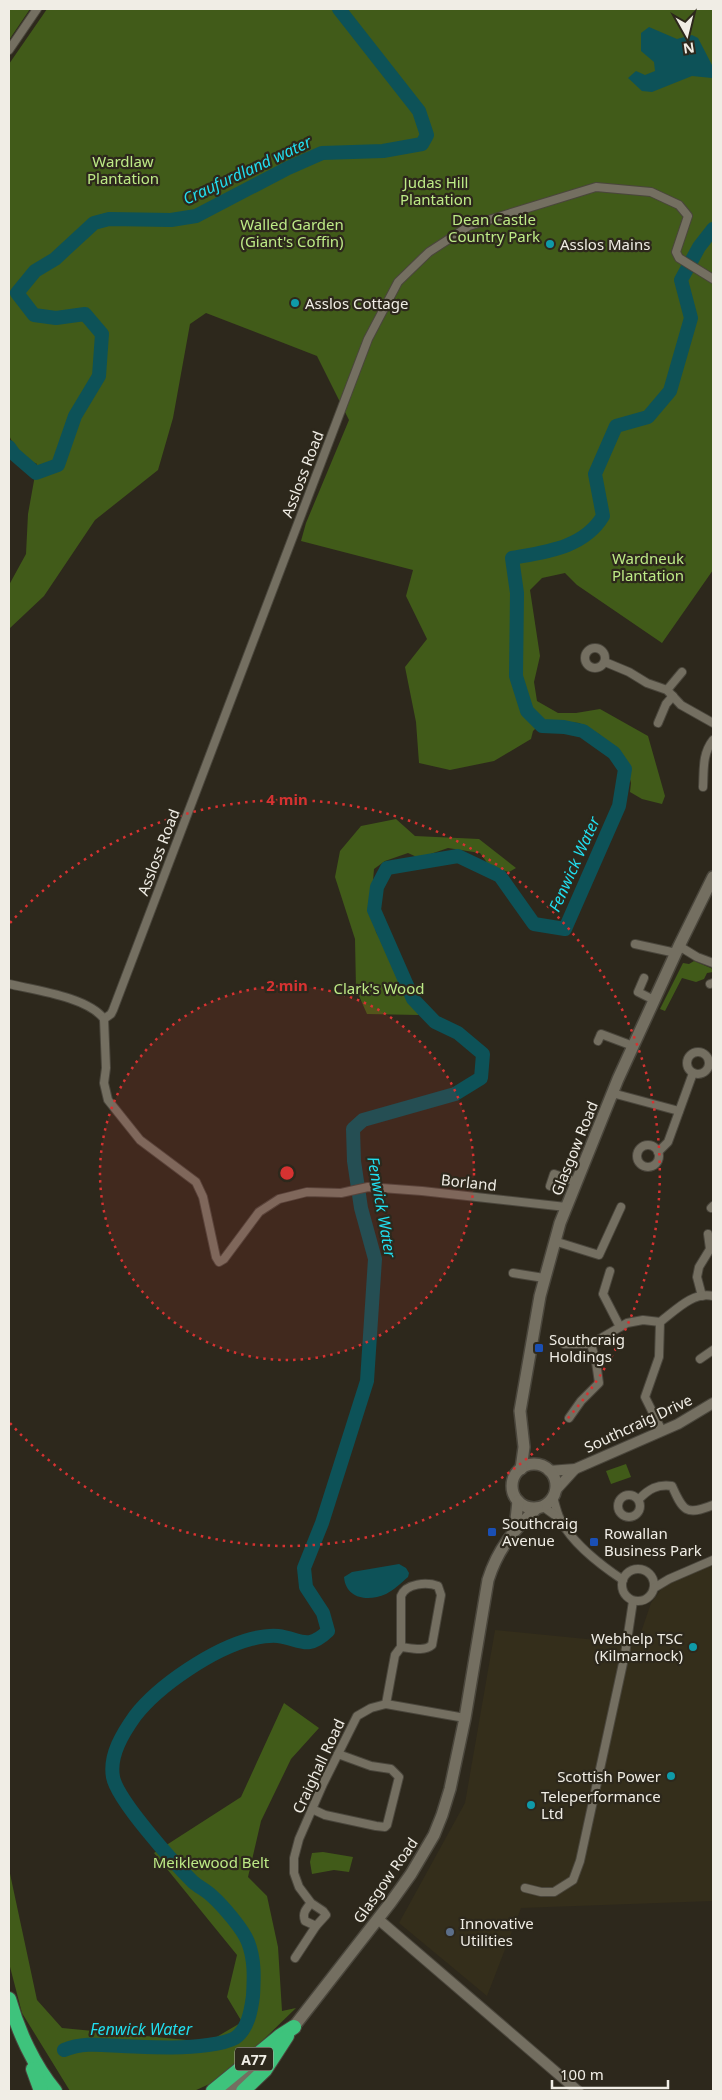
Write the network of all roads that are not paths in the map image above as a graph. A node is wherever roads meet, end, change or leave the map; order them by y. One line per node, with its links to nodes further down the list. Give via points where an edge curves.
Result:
1 (37, 9): 2 (street)
2 (9, 50)
3 (713, 279): 20 (street, Assloss Road, via 678,258 676,252 688,216 679,205 651,192 596,187 469,226 429,252 398,282 365,347 113,1010)
4 (605, 662): 6 (street)
5 (682, 672): 6 (street)
6 (670, 693): 7 (street); 8 (street, via 681,705)
7 (658, 723)
8 (713, 723)
9 (713, 740): 10 (street, via 706,752)
10 (704, 770): 11 (street); 12 (street)
11 (713, 770)
12 (703, 787)
13 (713, 877): 15 (main road, Glasgow Road)
14 (635, 944): 15 (street)
15 (677, 950): 16 (street); 19 (main road, Glasgow Road)
16 (713, 963)
17 (644, 978): 19 (street, via 638,992)
18 (9, 984): 20 (street, via 69,999 90,1008)
19 (654, 1000): 22 (main road, Glasgow Road)
20 (104, 1019): 29 (street, Borland, via 104,1084 108,1100 140,1140 196,1182 204,1197 216,1257 220,1262 259,1212 279,1199 307,1192 341,1193 368,1187)
21 (598, 1041): 22 (street, via 601,1034)
22 (633, 1046): 24 (main road, Glasgow Road)
23 (693, 1073): 25 (street)
24 (612, 1093): 25 (street); 27 (main road, Glasgow Road)
25 (679, 1111): 26 (street, via 668,1142)
26 (658, 1152)
27 (576, 1182): 28 (street, via 554,1174); 29 (main road, Glasgow Road)
28 (550, 1186)
29 (566, 1207): 32 (main road, Glasgow Road)
30 (621, 1208): 32 (street, via 599,1255)
31 (708, 1234): 36 (street, via 710,1249 697,1277)
32 (554, 1241): 35 (main road, Glasgow Road)
33 (610, 1271): 39 (street, via 603,1294)
34 (513, 1274): 35 (street)
35 (544, 1278): 47 (main road, Glasgow Road, via 520,1411)
36 (702, 1296): 37 (street); 38 (street, via 693,1298)
37 (713, 1296)
38 (660, 1322): 39 (street, via 643,1320); 46 (street, via 659,1357 645,1397)
39 (620, 1327): 41 (street)
40 (564, 1344): 41 (street)
41 (592, 1344): 45 (street, via 599,1383)
42 (711, 1355): 43 (street)
43 (700, 1359)
44 (713, 1403): 46 (street, Southcraig Drive)
45 (569, 1418)
46 (662, 1431): 50 (street, Southcraig Drive)
47 (524, 1447): 48 (main road); 49 (main road, Glasgow Road)
48 (538, 1465): 49 (main road); 51 (main road)
49 (521, 1469): 54 (main road, via 512,1484)
50 (575, 1469): 51 (street, Southcraig Drive); 52 (street, Southcraig Drive)
51 (549, 1471): 52 (main road, via 555,1482)
52 (554, 1494): 56 (main road, via 547,1504); 57 (street)
53 (639, 1499): 55 (street, via 662,1484 672,1486 681,1506 689,1512)
54 (518, 1501): 56 (main road, via 523,1506); 58 (main road, Glasgow Road)
55 (713, 1505)
56 (540, 1507): 57 (street); 58 (main road, Glasgow Road)
57 (560, 1519): 60 (street, via 570,1534)
58 (514, 1529): 65 (main road, Glasgow Road, via 494,1560 488,1580)
59 (713, 1560): 61 (street)
60 (623, 1580): 61 (street, via 632,1570 644,1570 653,1579); 62 (street, via 624,1594)
61 (654, 1588): 62 (street, via 649,1598)
62 (633, 1601): 68 (street, via 625,1654 580,1861 573,1880 554,1892)
63 (402, 1647): 63 (street, via 403,1590 409,1586 438,1586 441,1594 432,1646 423,1649); 64 (street, via 395,1655)
64 (386, 1704): 65 (street); 66 (street, Craighall Road, via 357,1716)
65 (465, 1718): 70 (main road, Glasgow Road, via 450,1788 434,1835)
66 (338, 1754): 67 (street, Craighall Road); 67 (street, via 396,1772 399,1777 387,1825 376,1826)
67 (312, 1809): 69 (street, Craighall Road, via 294,1858 299,1888)
68 (525, 1888)
69 (311, 1903): 71 (street, via 304,1917 305,1921); 71 (street, Craighall Road, via 326,1915)
70 (378, 1919): 75 (main road, Glasgow Road); 81 (street)
71 (316, 1926): 72 (street)
72 (295, 1958)
73 (9, 1999): 74 (highway)
74 (19, 2028): 76 (highway); 77 (highway)
75 (291, 2031): 78 (highway, A77, via 280,2036); 79 (main road, Glasgow Road, via 256,2068); 80 (highway, A77, via 265,2070)
76 (41, 2091)
77 (55, 2091)
78 (213, 2091)
79 (228, 2091)
80 (243, 2091)
81 (578, 2091)

